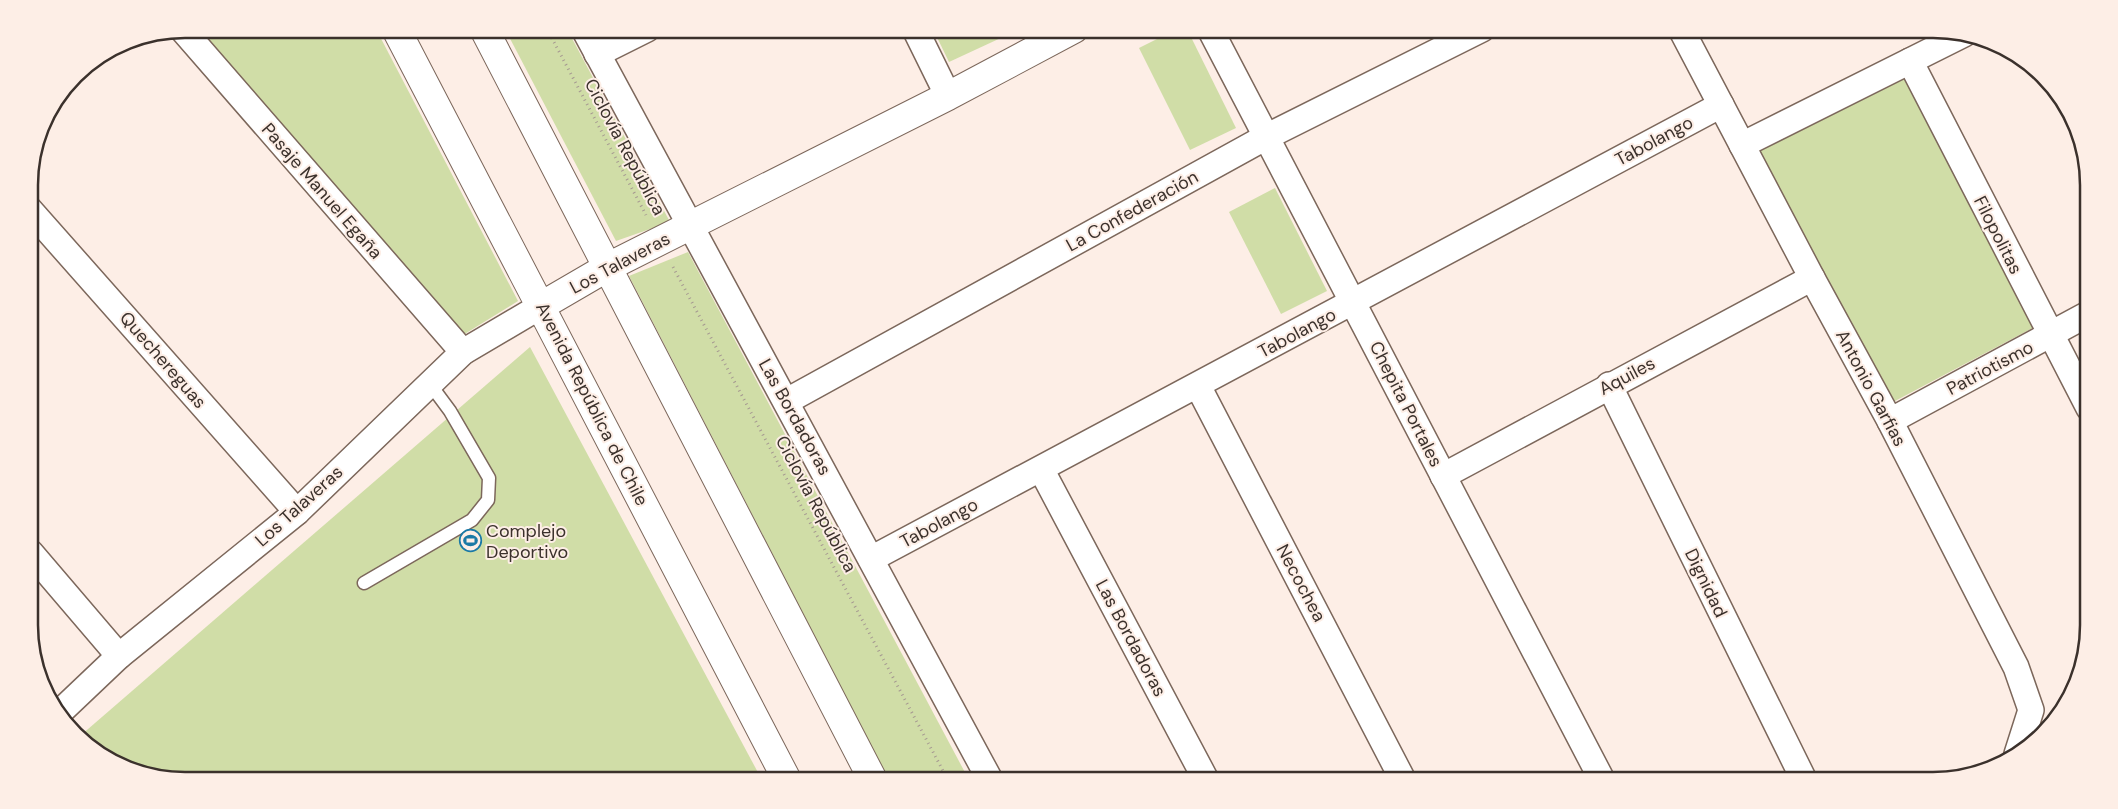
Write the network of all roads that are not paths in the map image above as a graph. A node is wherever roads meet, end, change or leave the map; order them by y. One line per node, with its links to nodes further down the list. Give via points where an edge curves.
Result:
1 (189, 37): 26 (street, Pasaje Manuel Egaña)
2 (400, 37): 23 (main road, Avenida República de Chile)
3 (488, 37): 20 (main road)
4 (588, 37): 12 (street, Las Bordadoras)
5 (631, 37): 12 (street)
6 (919, 37): 14 (street)
7 (1059, 37): 14 (main road, Los Talaveras)
8 (1214, 37): 16 (street, Chepita Portales)
9 (1466, 37): 16 (street, La Confederación)
10 (1685, 37): 15 (street, Antonio Garfias)
11 (1954, 39): 13 (street)
12 (597, 54): 19 (street, Las Bordadoras)
13 (1910, 61): 17 (street); 25 (street, Filopolitas)
14 (948, 96): 19 (main road, Los Talaveras)
15 (1721, 105): 17 (street, Antonio Garfias); 22 (street, Tabolango)
16 (1266, 137): 22 (street, Chepita Portales); 31 (street, La Confederación)
17 (1742, 145): 21 (street, Antonio Garfias)
18 (38, 219): 35 (street, Quechereguas)
19 (690, 227): 20 (main road, Los Talaveras); 31 (street, Las Bordadoras)
20 (608, 267): 23 (main road, Los Talaveras); 47 (main road)
21 (1812, 278): 28 (street, Aquiles); 32 (street, Antonio Garfias)
22 (1353, 302): 29 (street, Tabolango); 34 (street, Chepita Portales)
23 (541, 306): 26 (street, Los Talaveras); 46 (main road, Avenida República de Chile)
24 (2080, 319): 25 (street, Patriotismo)
25 (2050, 336): 30 (street, Filopolitas); 32 (street, Patriotismo)
26 (463, 352): 27 (street, Los Talaveras)
27 (430, 384): 35 (street, Los Talaveras); 38 (lane, via 450,411 489,478 488,500 472,520)
28 (1608, 385): 34 (street, Aquiles); 45 (street, Dignidad)
29 (1198, 386): 33 (street, Tabolango); 43 (street, Necochea)
30 (2080, 391)
31 (787, 402): 36 (street, Las Bordadoras)
32 (1890, 421): 41 (street, Antonio Garfias, via 2016,667 2031,710)
33 (1041, 469): 36 (street, Tabolango); 42 (street, Las Bordadoras)
34 (1443, 476): 44 (street, Chepita Portales)
35 (297, 512): 39 (street, Los Talaveras)
36 (871, 559): 48 (street, Las Bordadoras)
37 (37, 560): 39 (street)
38 (364, 583)
39 (119, 656): 40 (street, Los Talaveras)
40 (64, 708)
41 (2021, 743)
42 (1201, 771)
43 (1398, 771)
44 (1597, 771)
45 (1800, 771)
46 (783, 772)
47 (869, 772)
48 (985, 772)

